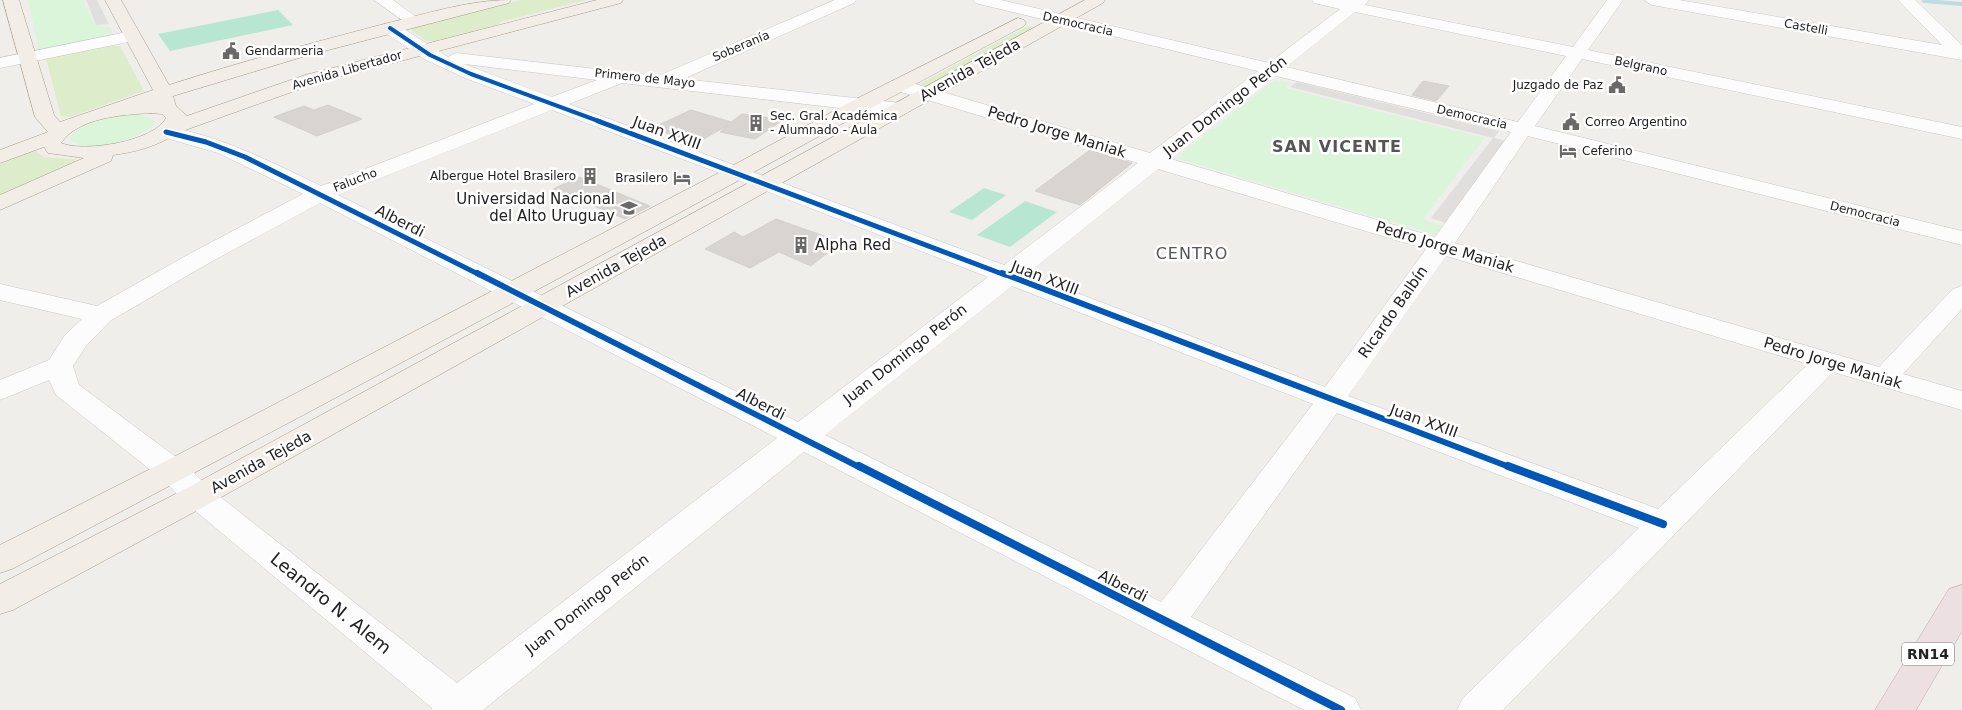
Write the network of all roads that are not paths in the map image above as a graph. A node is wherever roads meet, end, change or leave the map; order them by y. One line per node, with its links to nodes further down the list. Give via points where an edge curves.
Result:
1 (11, 0): 23 (main road)
2 (113, 0): 19 (main road)
3 (382, 0): 15 (street)
4 (503, 0): 17 (main road, Avenida Libertador)
5 (615, 0): 20 (main road, Avenida Libertador)
6 (848, 0): 27 (street, Soberanía)
7 (981, 0): 16 (street, Democracia)
8 (1097, 0): 14 (main road, Avenida Tejeda)
9 (1320, 0): 13 (street, Belgrano)
10 (1615, 0): 21 (street, Ricardo Balbín)
11 (1652, 0): 22 (street, Castelli)
12 (1906, 0): 22 (street)
13 (1357, 3): 21 (street, Belgrano); 25 (street, Juan Domingo Perón)
14 (1061, 10): 16 (main road, Avenida Tejeda); 25 (street, Democracia); 30 (main road, Avenida Tejeda)
15 (409, 12): 17 (main road, Avenida Libertador); 17 (street); 18 (main road, Avenida Libertador)
16 (1036, 14): 31 (main road, Avenida Tejeda)
17 (433, 17)
18 (390, 28): 20 (street, Juan XXIII); 34 (main road, Avenida Libertador, via 279,56)
19 (132, 36): 23 (street); 34 (main road)
20 (426, 52): 26 (street, Juan XXIII); 28 (street, Primero de Mayo); 34 (main road, Avenida Libertador)
21 (1577, 53): 36 (street, Ricardo Balbín); 38 (street, Belgrano)
22 (1961, 54)
23 (26, 57): 24 (street); 37 (main road, via 45,117)
24 (0, 63)
25 (1270, 70): 36 (street, Democracia); 41 (street, Juan Domingo Perón)
26 (471, 74): 29 (street, Primero de Mayo); 32 (street, Juan XXIII)
27 (664, 80): 28 (street, Primero de Mayo); 33 (street, Primero de Mayo)
28 (629, 84): 29 (street, Falucho); 35 (street, Primero de Mayo)
29 (596, 88): 32 (street, Falucho)
30 (928, 93): 31 (main road, Avenida Tejeda); 41 (street, Pedro Jorge Maniak)
31 (899, 97): 33 (main road, Avenida Tejeda)
32 (552, 103): 42 (street, Juan XXIII); 44 (street, Falucho)
33 (869, 113): 35 (main road, Avenida Tejeda); 43 (main road, Avenida Tejeda)
34 (166, 115): 37 (main road, via 144,108 106,113); 39 (main road); 44 (street, Alberdi, via 190,136 218,145)
35 (838, 116): 42 (main road, Avenida Tejeda)
36 (1523, 129): 46 (street, Democracia); 47 (street, Ricardo Balbín)
37 (56, 134): 39 (main road, via 51,144 67,153 106,152); 40 (main road)
38 (1962, 134)
39 (128, 147): 45 (main road)
40 (0, 158)
41 (1155, 161): 47 (street, Pedro Jorge Maniak); 48 (street, Juan Domingo Perón)
42 (738, 172): 43 (street, Juan XXIII); 50 (main road, Avenida Tejeda)
43 (764, 184): 48 (street, Juan XXIII); 52 (main road, Avenida Tejeda)
44 (320, 194): 50 (street, Alberdi); 53 (street, Falucho)
45 (0, 203)
46 (1962, 238)
47 (1440, 245): 54 (street, Pedro Jorge Maniak); 58 (street, Ricardo Balbín)
48 (1005, 276): 58 (street, Juan XXIII); 60 (street, Juan Domingo Perón)
49 (0, 292): 53 (street)
50 (511, 292): 52 (street, Alberdi); 61 (main road, Avenida Tejeda)
51 (1962, 294): 56 (street)
52 (542, 307): 60 (street, Alberdi); 62 (main road, Avenida Tejeda)
53 (101, 315): 55 (street, via 75,341)
54 (1828, 361): 56 (street, Pedro Jorge Maniak); 63 (street)
55 (59, 366): 57 (street); 61 (street, via 66,389)
56 (1884, 378): 59 (street, Pedro Jorge Maniak)
57 (0, 391)
58 (1331, 400): 63 (street, Juan XXIII); 67 (street, Ricardo Balbín)
59 (1962, 401)
60 (800, 437): 67 (street, Alberdi); 68 (street, Juan Domingo Perón)
61 (173, 471): 62 (street, Leandro N. Alem); 64 (main road, Avenida Tejeda)
62 (198, 496): 66 (main road, Avenida Tejeda); 68 (street, Leandro N. Alem)
63 (1663, 524): 70 (street)
64 (0, 560)
65 (1962, 599): 71 (highway, RN14)
66 (0, 600)
67 (1167, 622): 69 (street, Alberdi)
68 (457, 708)
69 (1341, 710)
70 (1476, 710)
71 (1895, 710)

